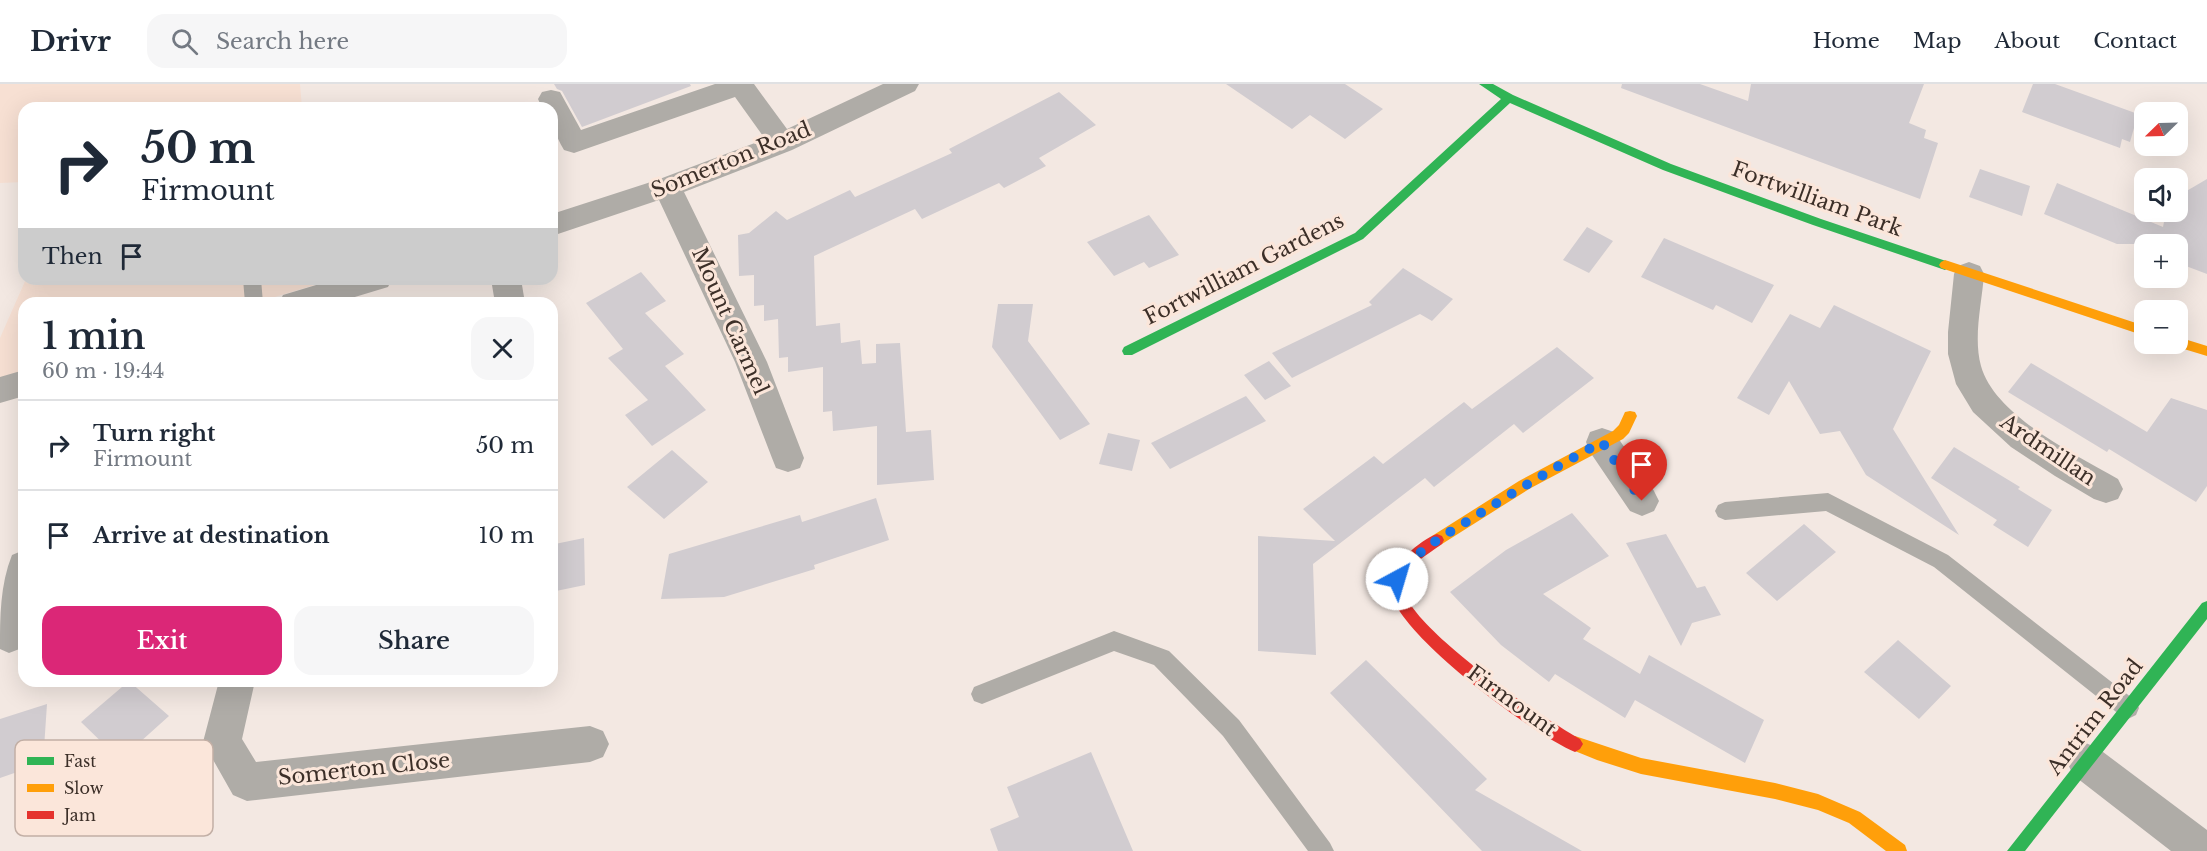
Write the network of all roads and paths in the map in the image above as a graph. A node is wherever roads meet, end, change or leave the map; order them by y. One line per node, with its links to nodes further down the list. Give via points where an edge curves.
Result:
1 (740, 84): 7 (street, via 574,143); 8 (street)
2 (906, 84): 8 (street, Somerton Road)
3 (1484, 84): 4 (street, Fortwilliam Park)
4 (1509, 98): 11 (street, Fortwilliam Park, via 1666,167); 16 (street, Fortwilliam Gardens, via 1359,236)
5 (551, 99): 6 (street)
6 (553, 102)
7 (558, 112)
8 (782, 143): 9 (street, Somerton Road)
9 (667, 187): 10 (street, Somerton Road); 22 (street, Mount Carmel, via 751,362)
10 (558, 223)
11 (1969, 274): 14 (street, Fortwilliam Park); 23 (street, Ardmillan, via 1963,351 1972,385 2000,419 2020,435)
12 (356, 285): 13 (street)
13 (315, 297)
14 (2134, 327)
15 (2188, 345): 17 (street)
16 (1128, 351)
17 (2207, 351)
18 (18, 385): 19 (street)
19 (0, 390)
20 (1630, 416): 21 (street, Firmount, via 1622,433)
21 (1602, 442): 24 (street); 35 (street, Firmount, via 1539,476 1406,564 1397,579 1396,594 1404,610 1476,676 1558,735 1592,752 1829,805 1868,826)
22 (788, 458)
23 (2106, 489)
24 (1642, 501)
25 (1725, 511): 31 (lane, via 1828,502 1941,561)
26 (18, 594): 28 (street)
27 (2207, 608): 31 (street, Antrim Road)
28 (9, 636)
29 (236, 687): 32 (street, Somerton Close, via 222,741 247,782)
30 (982, 694): 34 (lane, via 1114,641 1161,658 1231,729)
31 (2128, 708): 33 (street, Antrim Road)
32 (590, 744)
33 (2086, 762): 36 (street, Antrim Road); 37 (street)
34 (1322, 851)
35 (1899, 851)
36 (2015, 851)
37 (2203, 851)

